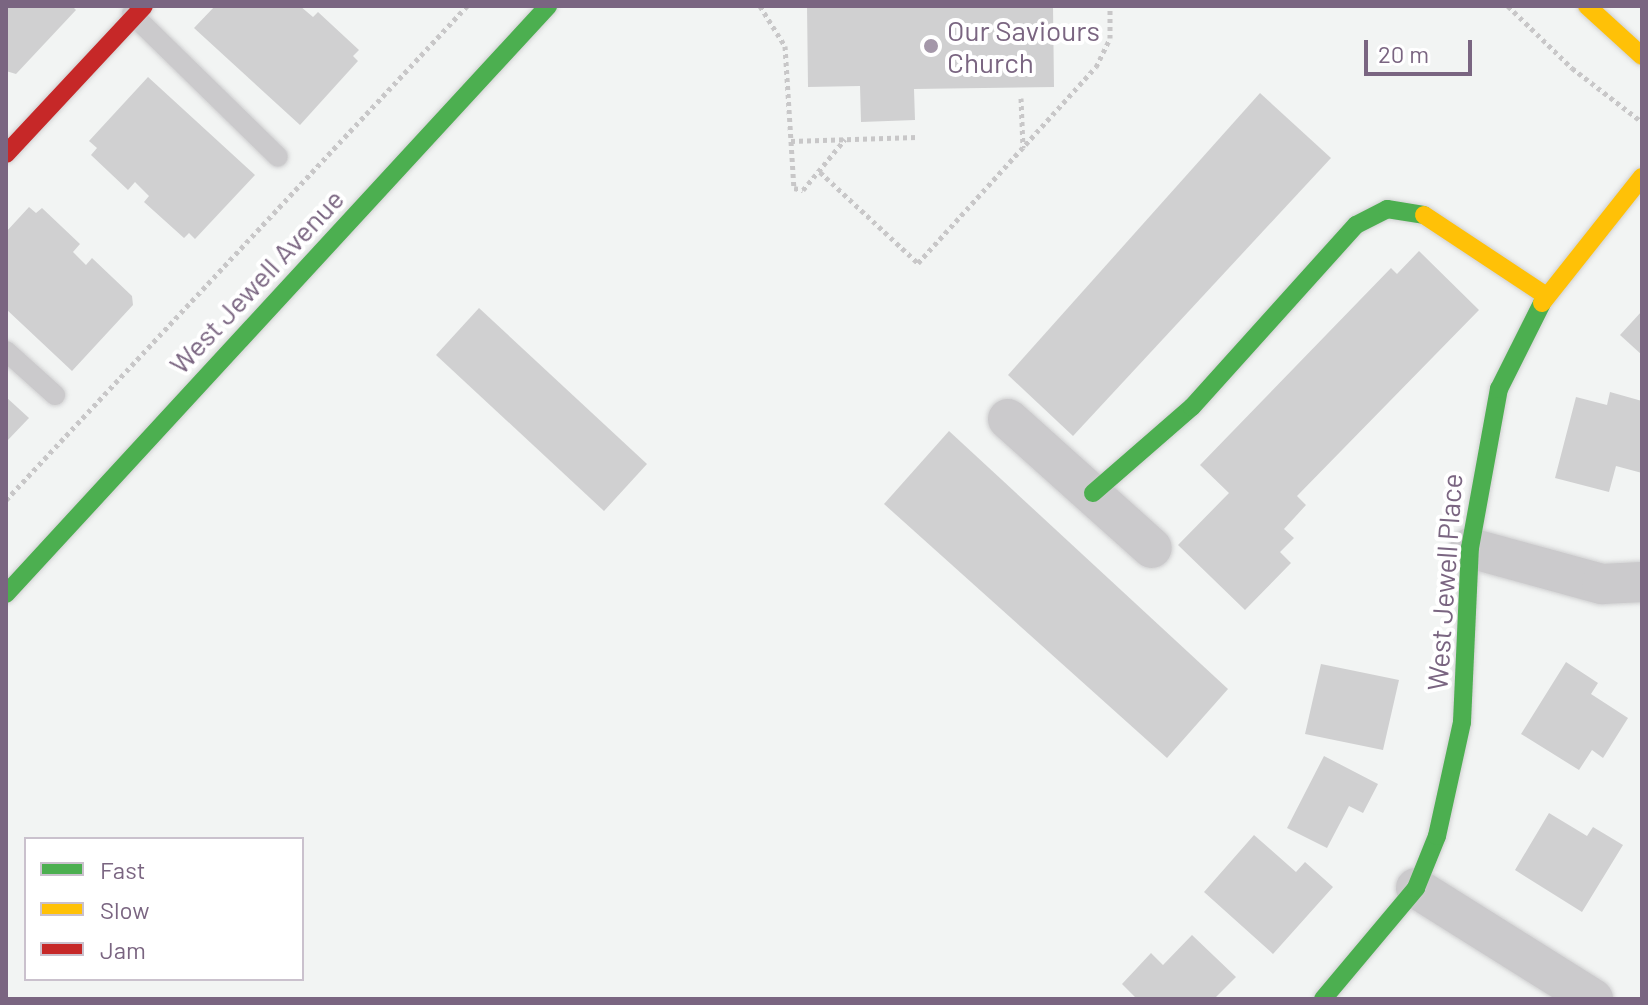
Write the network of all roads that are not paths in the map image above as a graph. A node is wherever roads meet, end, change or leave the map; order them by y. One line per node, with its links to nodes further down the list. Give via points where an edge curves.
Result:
1 (548, 6): 16 (street, West Jewell Avenue)
2 (1587, 6): 4 (street)
3 (134, 9): 5 (street); 6 (lane)
4 (1642, 56)
5 (6, 154)
6 (278, 157)
7 (1642, 177): 8 (street, West Jewell Place)
8 (1545, 295): 12 (street, via 1450,228 1419,212 1387,209 1356,225 1192,407); 14 (street, West Jewell Place, via 1499,389)
9 (6, 351): 10 (lane)
10 (55, 395)
11 (1008, 419): 12 (street)
12 (1093, 493): 13 (street)
13 (1152, 548)
14 (1470, 548): 15 (street, via 1602,584); 17 (street, West Jewell Place, via 1462,722 1437,836)
15 (1642, 582)
16 (6, 594)
17 (1416, 888): 18 (street, West Jewell Place); 19 (street)
18 (1323, 999)
19 (1593, 999)

